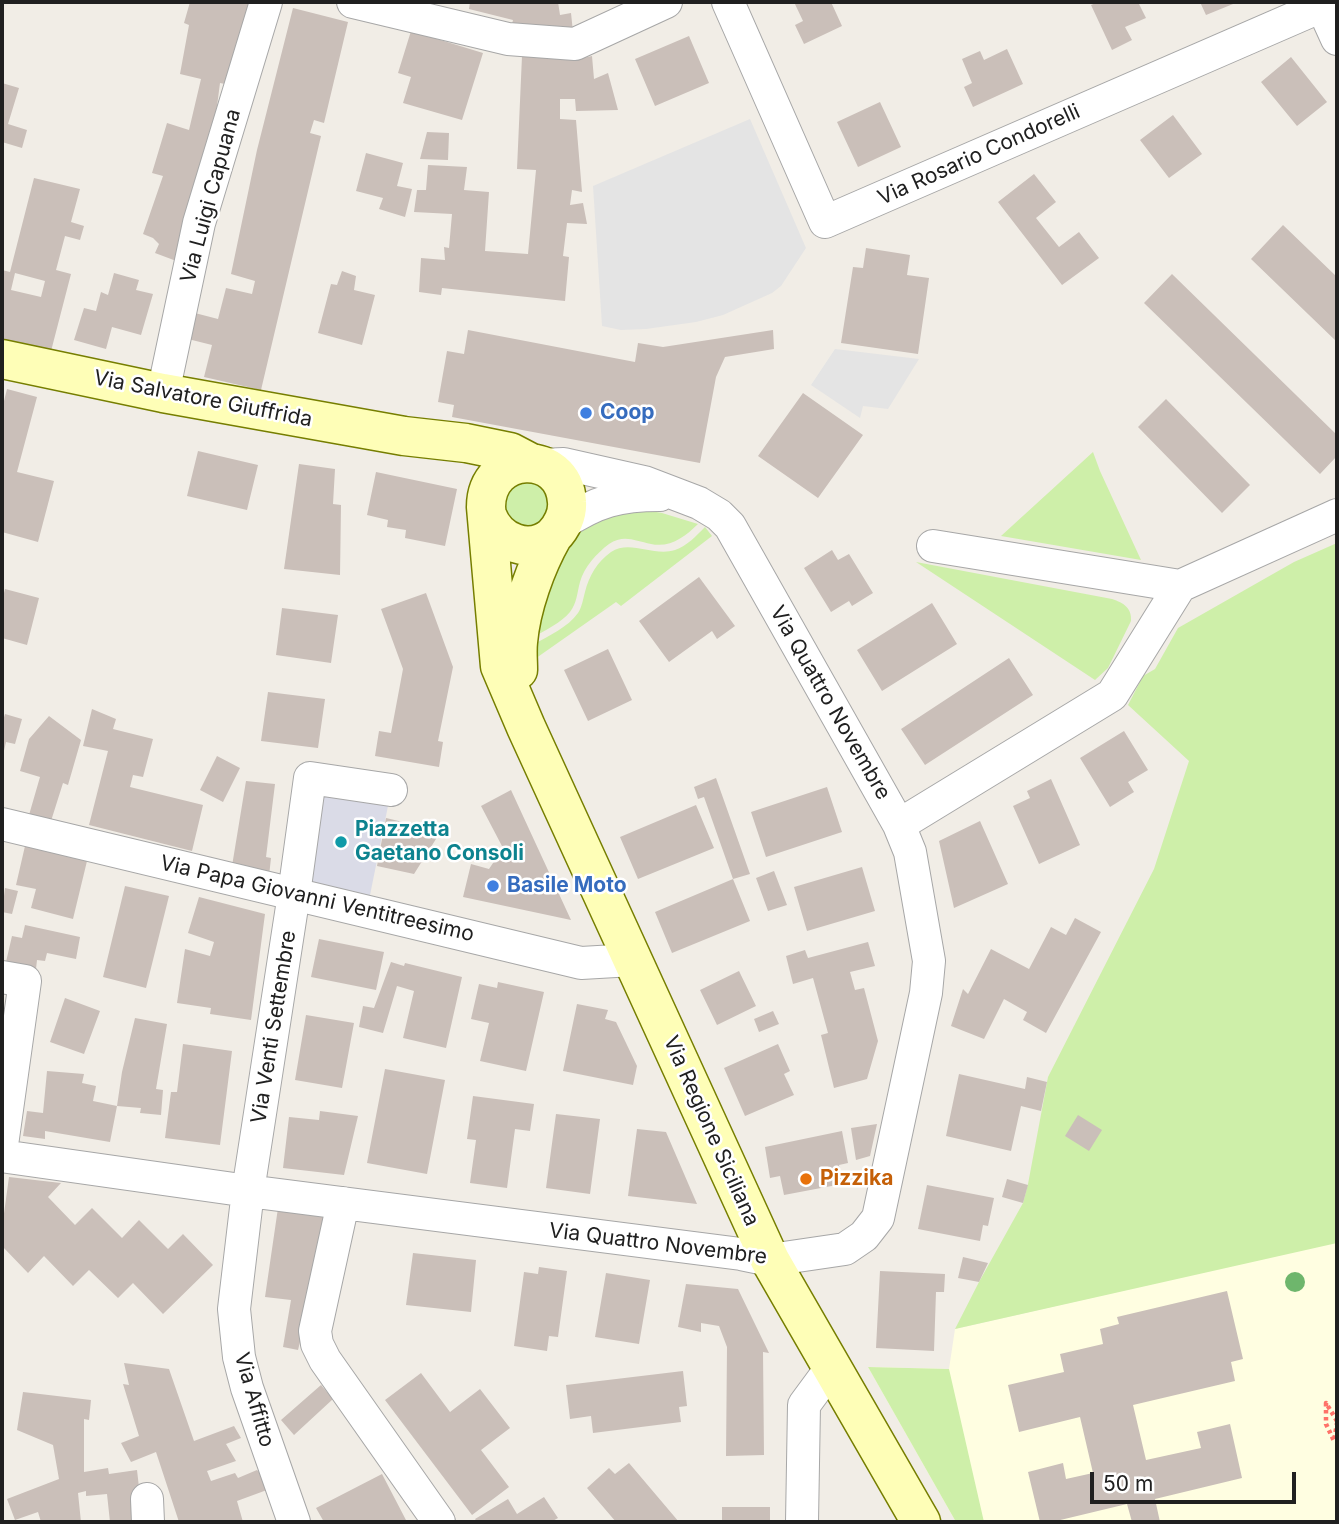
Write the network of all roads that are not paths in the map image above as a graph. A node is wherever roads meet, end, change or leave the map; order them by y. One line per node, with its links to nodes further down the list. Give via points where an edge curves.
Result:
1 (266, 2): 7 (street, Via Luigi Capuana, via 200,223)
2 (353, 2): 3 (street, via 508,39 575,44)
3 (666, 2)
4 (728, 2): 5 (street, Via Rosario Condorelli, via 825,222 1322,6)
5 (1337, 39)
6 (2, 359): 7 (main road, Via Salvatore Giuffrida)
7 (163, 393): 8 (main road, Via Salvatore Giuffrida)
8 (404, 436): 9 (main road, via 510,452); 11 (main road, via 461,463 480,482)
9 (535, 464): 10 (street, Via Quattro Novembre, via 564,464); 11 (main road, via 515,464 500,472 490,484); 13 (main road, via 553,472 566,492 568,508)
10 (679, 495): 13 (street, via 636,495 599,503); 19 (street, Via Quattro Novembre, via 719,515 730,526)
11 (486, 507): 13 (main road, via 494,530 514,543 538,543); 16 (main road, via 500,666)
12 (1337, 515): 15 (street)
13 (557, 530): 16 (main road, via 540,559 518,642)
14 (933, 547): 15 (street)
15 (1180, 586): 19 (street, via 1112,695)
16 (526, 727): 21 (main road, Via Regione Siciliana)
17 (391, 790): 20 (street, Via Venti Settembre, via 310,778)
18 (2, 824): 20 (street, Via Papa Giovanni Ventitreesimo)
19 (899, 825): 27 (street, Via Quattro Novembre, via 910,852 929,961 878,1218 845,1250)
20 (294, 894): 21 (street, Via Papa Giovanni Ventitreesimo, via 581,962); 25 (street, Via Venti Settembre)
21 (633, 960): 27 (main road, Via Regione Siciliana)
22 (2, 977): 23 (street, via 25,981)
23 (2, 1145)
24 (2, 1156): 25 (street, Via Quattro Novembre)
25 (248, 1191): 26 (street, Via Quattro Novembre); 29 (street, Via Affitto, via 234,1310 239,1357)
26 (343, 1203): 27 (street, Via Quattro Novembre); 30 (street, via 315,1331 317,1344)
27 (770, 1260): 28 (main road, Via Regione Siciliana)
28 (832, 1367): 31 (street, via 804,1405); 32 (main road, Via Regione Siciliana)
29 (294, 1522)
30 (439, 1522)
31 (802, 1522)
32 (921, 1522)

